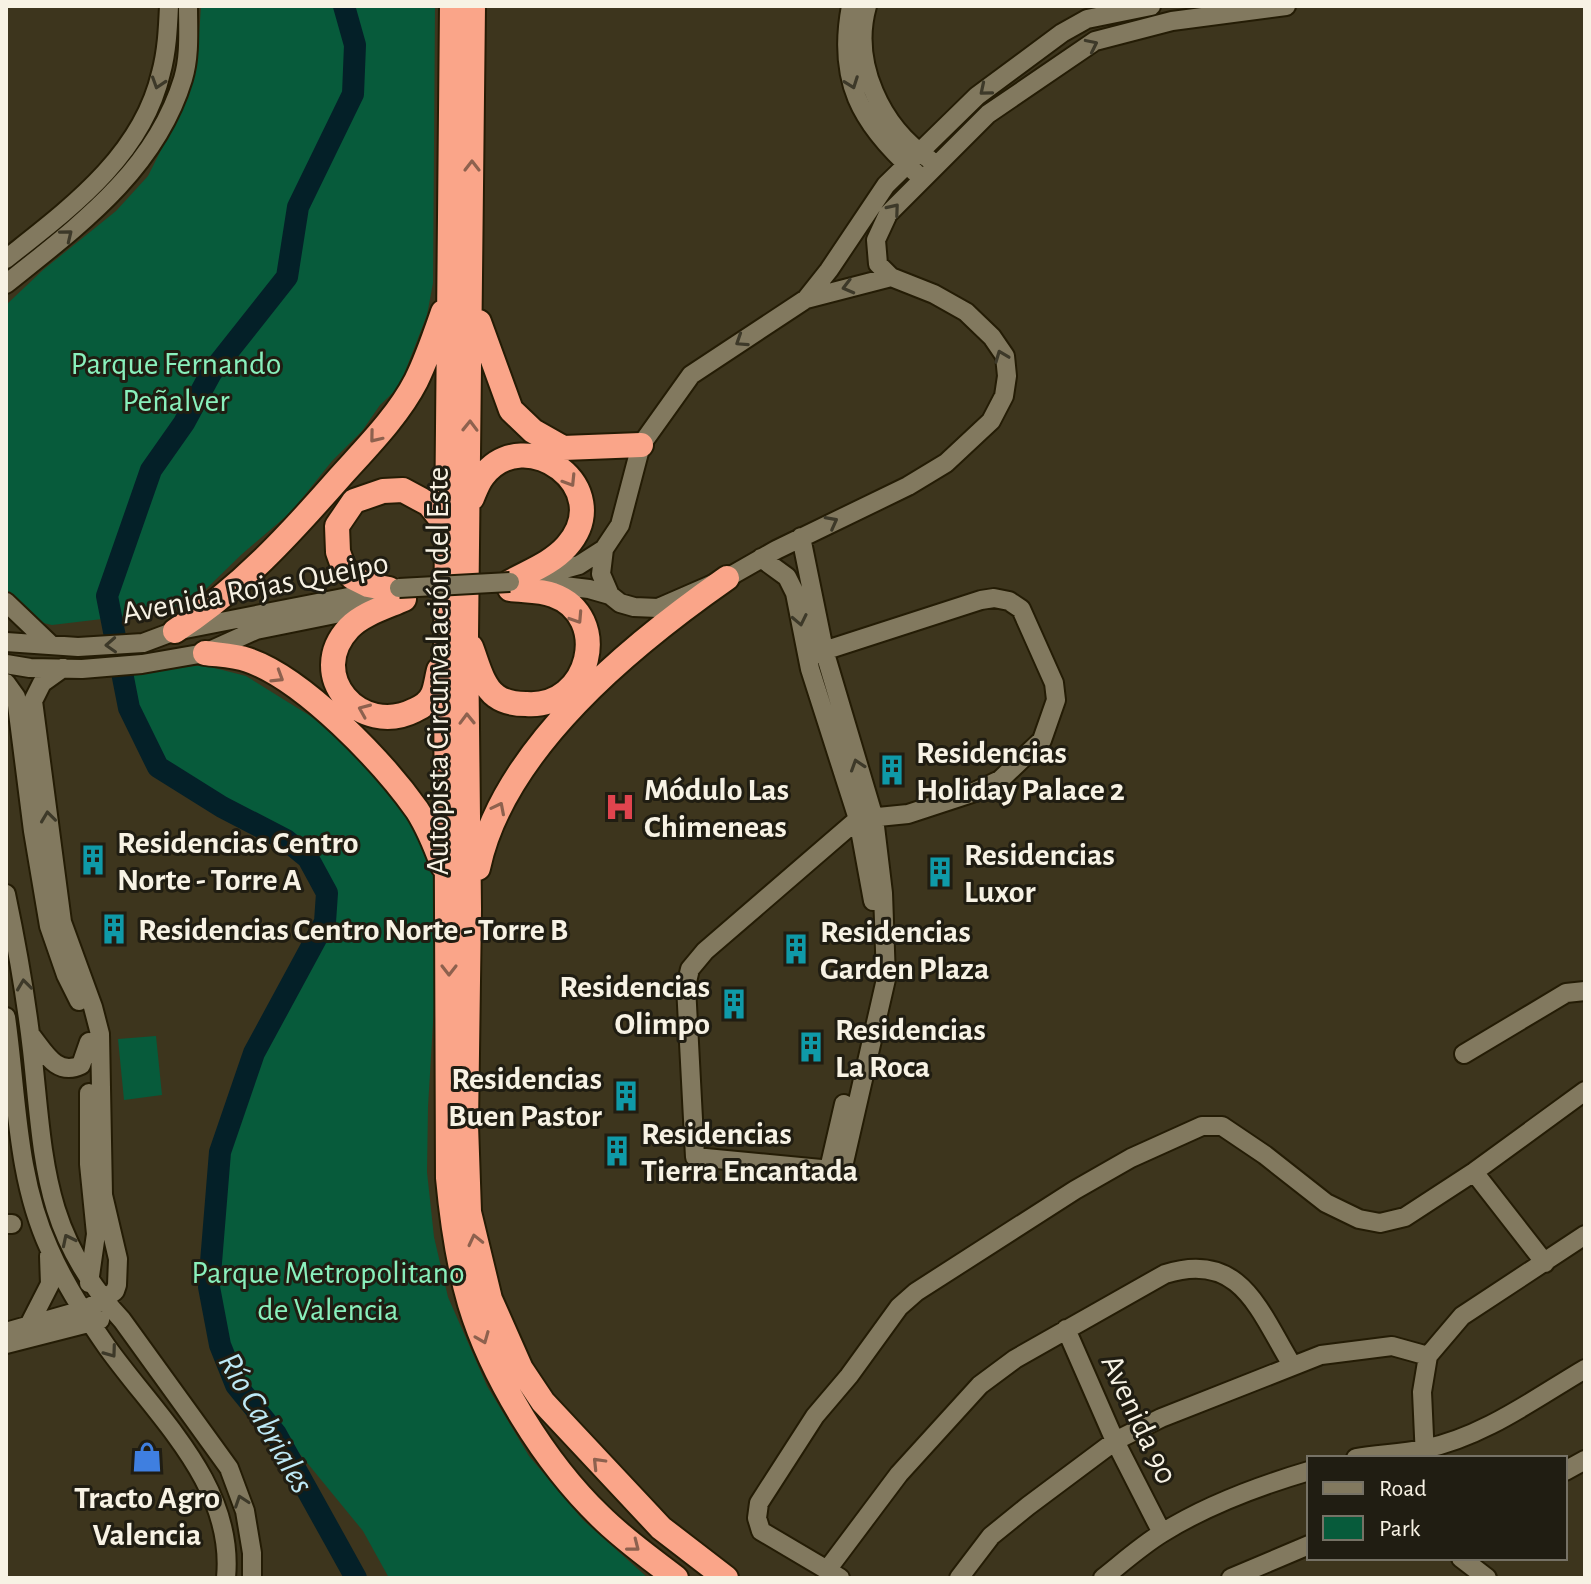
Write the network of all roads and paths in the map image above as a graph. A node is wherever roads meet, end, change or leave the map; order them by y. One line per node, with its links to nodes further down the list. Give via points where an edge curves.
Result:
1 (169, 6): 12 (street, one-way to 12, via 161,76 131,140 91,188)
2 (188, 6): 14 (street, one-way to 2, via 98,210 146,153 183,78)
3 (452, 6): 15 (highway, Autopista Circunvalación del Este)
4 (473, 6): 15 (highway, Autopista Circunvalación del Este, one-way to 4)
5 (851, 6): 9 (street, one-way to 9, via 846,66 854,91 871,125)
6 (867, 6): 9 (street, via 864,60 874,94)
7 (1151, 6): 9 (street, one-way to 9, via 1087,19 1062,33 977,96)
8 (1286, 6): 10 (street, one-way to 8, via 988,114 1095,41 1172,21)
9 (914, 159): 10 (street); 11 (street); 16 (street, via 886,185)
10 (938, 165): 11 (street)
11 (924, 179): 13 (street, one-way to 11, via 878,264 876,240 888,214)
12 (6, 259)
13 (891, 277): 16 (street, one-way to 16); 20 (street, Avenida Rojas Queipo, one-way to 13, via 946,463 991,421 1004,396 1005,356 992,337 966,312)
14 (6, 284)
15 (461, 295): 17 (highway, via 511,410 533,431 563,448); 18 (highway, Autopista Circunvalación del Este, one-way to 15); 19 (highway, Autopista Circunvalación del Este); 28 (highway, one-way to 28, via 415,383 372,441 259,565)
16 (806, 299): 17 (street, one-way to 17, via 691,375)
17 (641, 445): 21 (street, via 620,525)
18 (469, 504): 24 (highway, one-way to 24, via 484,474 512,458 549,460 574,482 581,516 569,544); 29 (highway, Autopista Circunvalación del Este)
19 (448, 528): 25 (highway, via 429,504 403,490 354,501 343,514 337,526 343,566 368,585); 29 (highway, Autopista Circunvalación del Este)
20 (801, 537): 22 (street, Avenida Rojas Queipo); 33 (street)
21 (604, 549): 24 (street, Avenida Rojas Queipo, via 579,565); 26 (street, via 601,574)
22 (761, 558): 23 (street, Avenida Rojas Queipo); 33 (street, one-way to 33, via 787,577)
23 (727, 578): 26 (street, Avenida Rojas Queipo, via 658,608 634,607); 40 (highway, one-way to 23, via 483,845 497,808 521,769 639,643)
24 (510, 585): 25 (street, Avenida Rojas Queipo); 26 (street, Avenida Rojas Queipo, via 564,586); 29 (highway, one-way to 29, via 553,595 583,621 584,666 569,691 547,704 512,703 496,696)
25 (397, 592): 28 (street, Avenida Rojas Queipo); 29 (highway, one-way to 25, via 433,696 422,707 391,718 364,714 348,702 335,678 334,650 351,626); 32 (street, Avenida Rojas Queipo, via 345,614 256,630)
26 (610, 595)
27 (6, 602): 31 (street)
28 (175, 631): 31 (street, Avenida Rojas Queipo, one-way to 31, via 143,643)
29 (456, 637): 38 (highway, Autopista Circunvalación del Este); 40 (highway, Autopista Circunvalación del Este, one-way to 29)
30 (6, 642): 31 (street, Avenida Rojas Queipo)
31 (51, 645)
32 (205, 653): 35 (street, Avenida Rojas Queipo, via 142,664); 38 (highway, one-way to 38, via 250,660 329,715 419,812)
33 (816, 653): 37 (street); 37 (street, via 994,598 1021,609 1054,683 1056,700 1042,740 1000,780 908,814)
34 (6, 664): 35 (street, Avenida Rojas Queipo)
35 (63, 668): 52 (street, one-way to 35, via 115,1291 118,1259 103,1195 100,1034 62,922 33,701 42,683)
36 (6, 683): 44 (street, via 16,697 49,926 81,1004)
37 (866, 819): 37 (street, via 690,969 686,986 695,1157 835,1170 873,980)
38 (448, 878): 74 (highway, Autopista Circunvalación del Este, one-way to 74, via 448,1178 470,1304 504,1382 549,1455 598,1515)
39 (6, 894): 43 (street, one-way to 39)
40 (469, 909): 75 (highway, Autopista Circunvalación del Este, one-way to 40, via 661,1528 543,1402 521,1369 490,1299 469,1212 467,1176)
41 (1585, 991): 45 (street, via 1566,993)
42 (6, 1017): 49 (street, via 21,1153)
43 (30, 1034): 44 (street, via 62,1069 81,1065); 51 (street, one-way to 43, via 50,1198)
44 (89, 1042): 51 (street, via 89,1164 96,1234)
45 (1464, 1054)
46 (1585, 1091): 47 (street)
47 (1474, 1172): 50 (street); 71 (street, via 1405,1217 1380,1223 1326,1203 1222,1126 1202,1126 1075,1190 899,1307 779,1470 759,1503 761,1531)
48 (1585, 1235): 50 (street)
49 (49, 1249): 54 (street); 55 (street, via 50,1284)
50 (1545, 1263): 59 (street, via 1462,1316)
51 (90, 1280): 52 (street); 54 (street)
52 (103, 1300): 53 (street); 54 (street)
53 (116, 1314): 54 (street); 73 (street, one-way to 53, via 245,1511 229,1468)
54 (87, 1317): 55 (street); 58 (street); 72 (street, one-way to 72, via 209,1489 224,1531)
55 (28, 1327): 57 (street)
56 (1066, 1329): 60 (street, via 1165,1274 1187,1267 1212,1268 1244,1288); 62 (street, Avenida 90); 71 (street, via 980,1385 899,1474)
57 (6, 1332)
58 (6, 1344)
59 (1428, 1356): 60 (street, via 1392,1346 1339,1351); 63 (street, via 1422,1392)
60 (1292, 1365): 62 (street)
61 (1585, 1369): 63 (street, via 1492,1424)
62 (1115, 1441): 68 (street, Avenida 90); 76 (street, via 991,1536)
63 (1424, 1454): 64 (street)
64 (1390, 1456)
65 (1585, 1460): 66 (street)
66 (1567, 1470)
67 (1307, 1472): 68 (street, via 1252,1489)
68 (1162, 1533): 77 (street)
69 (1307, 1546): 78 (street)
70 (1464, 1560): 79 (street)
71 (833, 1574)
72 (226, 1578)
73 (252, 1578)
74 (676, 1578)
75 (726, 1578)
76 (959, 1578)
77 (1103, 1578)
78 (1231, 1578)
79 (1487, 1578)

